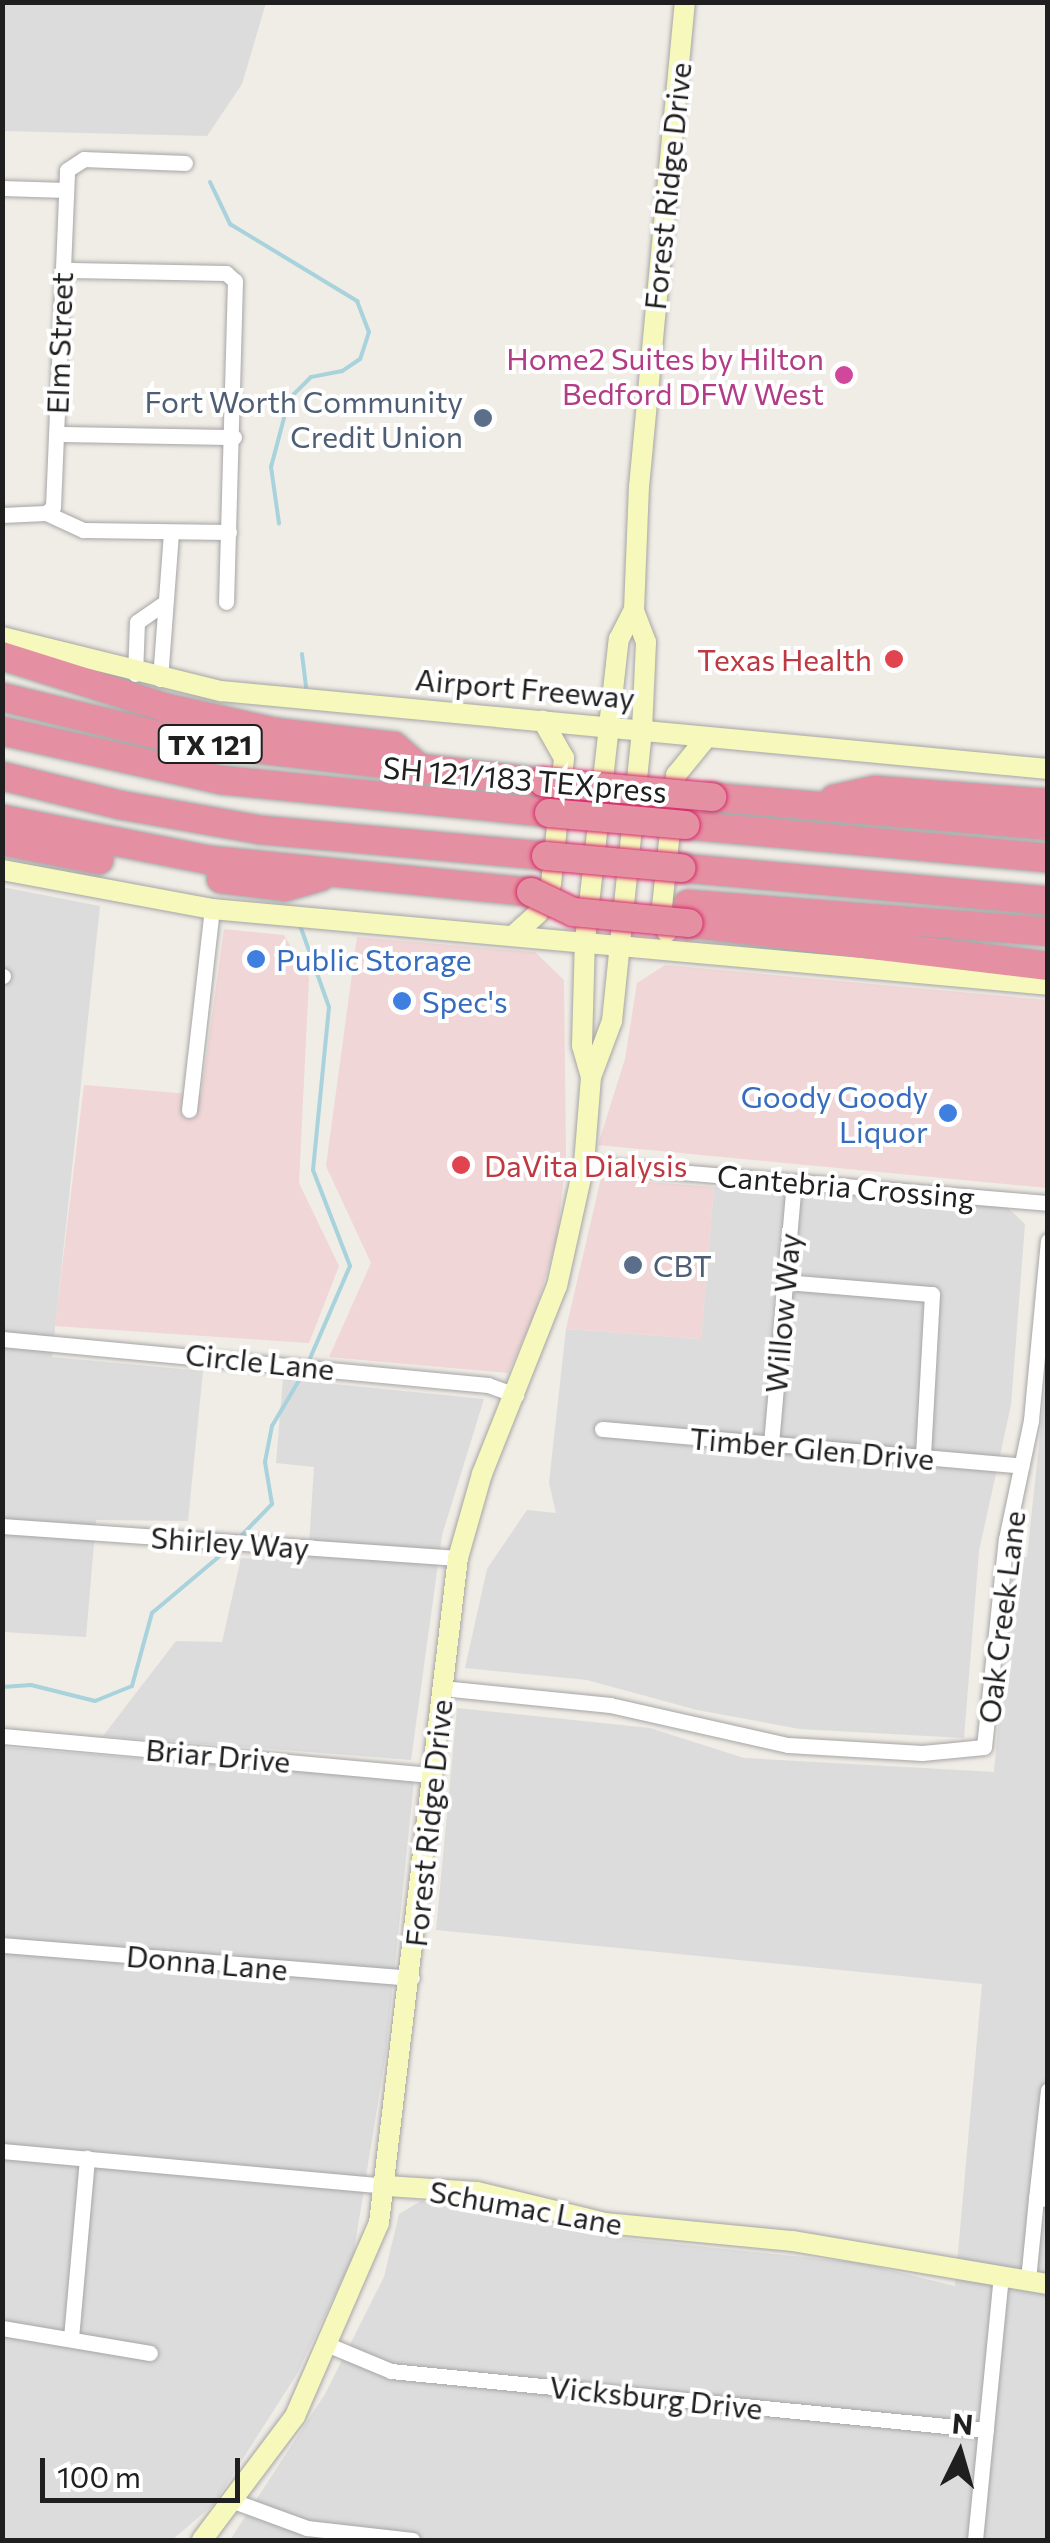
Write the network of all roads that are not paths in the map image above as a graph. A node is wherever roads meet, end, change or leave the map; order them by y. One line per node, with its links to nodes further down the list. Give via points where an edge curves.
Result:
1 (685, 2): 14 (main road, Forest Ridge Drive, via 640,471)
2 (185, 163): 4 (street, Elm Street, via 84,159 66,170)
3 (2, 188): 4 (street)
4 (66, 190): 5 (street, Elm Street)
5 (62, 276): 6 (street, Elm Street); 7 (street, via 72,270 226,273 235,280)
6 (56, 434): 7 (street); 8 (street, Elm Street, via 53,507)
7 (234, 436): 10 (street)
8 (46, 513): 9 (street); 11 (street, via 83,530)
9 (2, 514)
10 (229, 532): 11 (street); 12 (street)
11 (171, 534): 13 (street, via 171,581)
12 (226, 602)
13 (161, 604): 17 (street, via 137,622); 18 (street)
14 (634, 610): 21 (main road, Forest Ridge Drive, via 619,639); 22 (main road, Forest Ridge Drive, via 646,642)
15 (2, 637): 17 (main road, Airport Freeway)
16 (2, 656): 25 (highway, via 167,708 274,732 394,746)
17 (135, 674): 18 (main road, Airport Freeway)
18 (160, 679): 20 (main road, Airport Freeway, via 290,700)
19 (2, 697): 25 (highway, TX 121, via 178,740)
20 (543, 721): 21 (main road, Airport Freeway); 40 (main road, via 564,758 552,884 538,913)
21 (610, 728): 22 (main road, Airport Freeway); 41 (main road, Forest Ridge Drive)
22 (642, 730): 24 (main road, Airport Freeway); 42 (main road, Forest Ridge Drive)
23 (2, 731): 33 (highway, SH 121/183 TEXpress, bridge, via 221,780)
24 (706, 737): 26 (main road, Airport Freeway); 43 (main road, via 676,775 661,916)
25 (422, 770): 29 (highway, TX 121, bridge)
26 (1048, 770)
27 (2, 776): 36 (highway, bridge, via 244,827)
28 (1048, 803): 29 (highway, via 875,790)
29 (804, 805): 31 (highway, TX 121)
30 (2, 819): 35 (highway, via 116,846)
31 (1048, 826)
32 (2, 842): 35 (highway, via 285,888)
33 (1048, 858)
34 (2, 870): 37 (main road)
35 (336, 873): 38 (highway)
36 (1048, 901)
37 (212, 909): 40 (main road); 47 (street)
38 (688, 914): 39 (highway); 44 (highway)
39 (1048, 932)
40 (515, 934): 41 (main road)
41 (585, 940): 42 (main road); 46 (main road, Forest Ridge Drive, via 582,1045)
42 (620, 944): 43 (main road); 46 (main road, Forest Ridge Drive, via 606,1049)
43 (676, 950): 45 (main road)
44 (1048, 966)
45 (1048, 985)
46 (591, 1077): 48 (main road, Forest Ridge Drive)
47 (189, 1110)
48 (584, 1164): 49 (street, Cantebria Crossing); 54 (main road, Forest Ridge Drive, via 572,1238)
49 (794, 1182): 50 (street, Cantebria Crossing); 52 (street, Willow Way)
50 (1048, 1204)
51 (1048, 1241): 58 (street, Oak Creek Lane)
52 (785, 1282): 56 (street, Willow Way); 57 (street, via 932,1294)
53 (2, 1339): 54 (street, Circle Lane, via 316,1367 488,1386)
54 (516, 1395): 60 (main road, Forest Ridge Drive, via 482,1474)
55 (602, 1429): 56 (street, Timber Glen Drive)
56 (771, 1444): 57 (street, Timber Glen Drive)
57 (922, 1458): 58 (street, Timber Glen Drive)
58 (1021, 1466): 61 (street, Oak Creek Lane, via 1006,1539 987,1736 977,1752 788,1745 610,1705)
59 (2, 1526): 60 (street, Shirley Way)
60 (458, 1558): 61 (main road, Forest Ridge Drive)
61 (442, 1688): 63 (main road, Forest Ridge Drive)
62 (2, 1736): 63 (street, Briar Drive)
63 (434, 1775): 65 (main road, Forest Ridge Drive)
64 (2, 1945): 65 (street, Donna Lane)
65 (412, 1978): 69 (main road, Forest Ridge Drive)
66 (1048, 2090): 70 (street)
67 (2, 2151): 68 (street, Schumac Lane)
68 (87, 2158): 69 (street, Schumac Lane); 74 (street)
69 (387, 2186): 71 (main road, Schumac Lane, via 477,2192 605,2223 793,2242); 75 (main road, Forest Ridge Drive, via 363,2270)
70 (1042, 2198): 72 (street)
71 (1001, 2276): 72 (main road, Schumac Lane); 77 (street)
72 (1038, 2282)
73 (2, 2328): 74 (street)
74 (71, 2338): 76 (street)
75 (331, 2346): 77 (street, Vicksburg Drive, via 390,2371); 78 (main road, Forest Ridge Drive, via 295,2416)
76 (150, 2353)
77 (986, 2430): 79 (street)
78 (236, 2502): 80 (main road, Forest Ridge Drive); 81 (street, via 307,2528)
79 (976, 2537)
80 (202, 2540)
81 (412, 2540)

